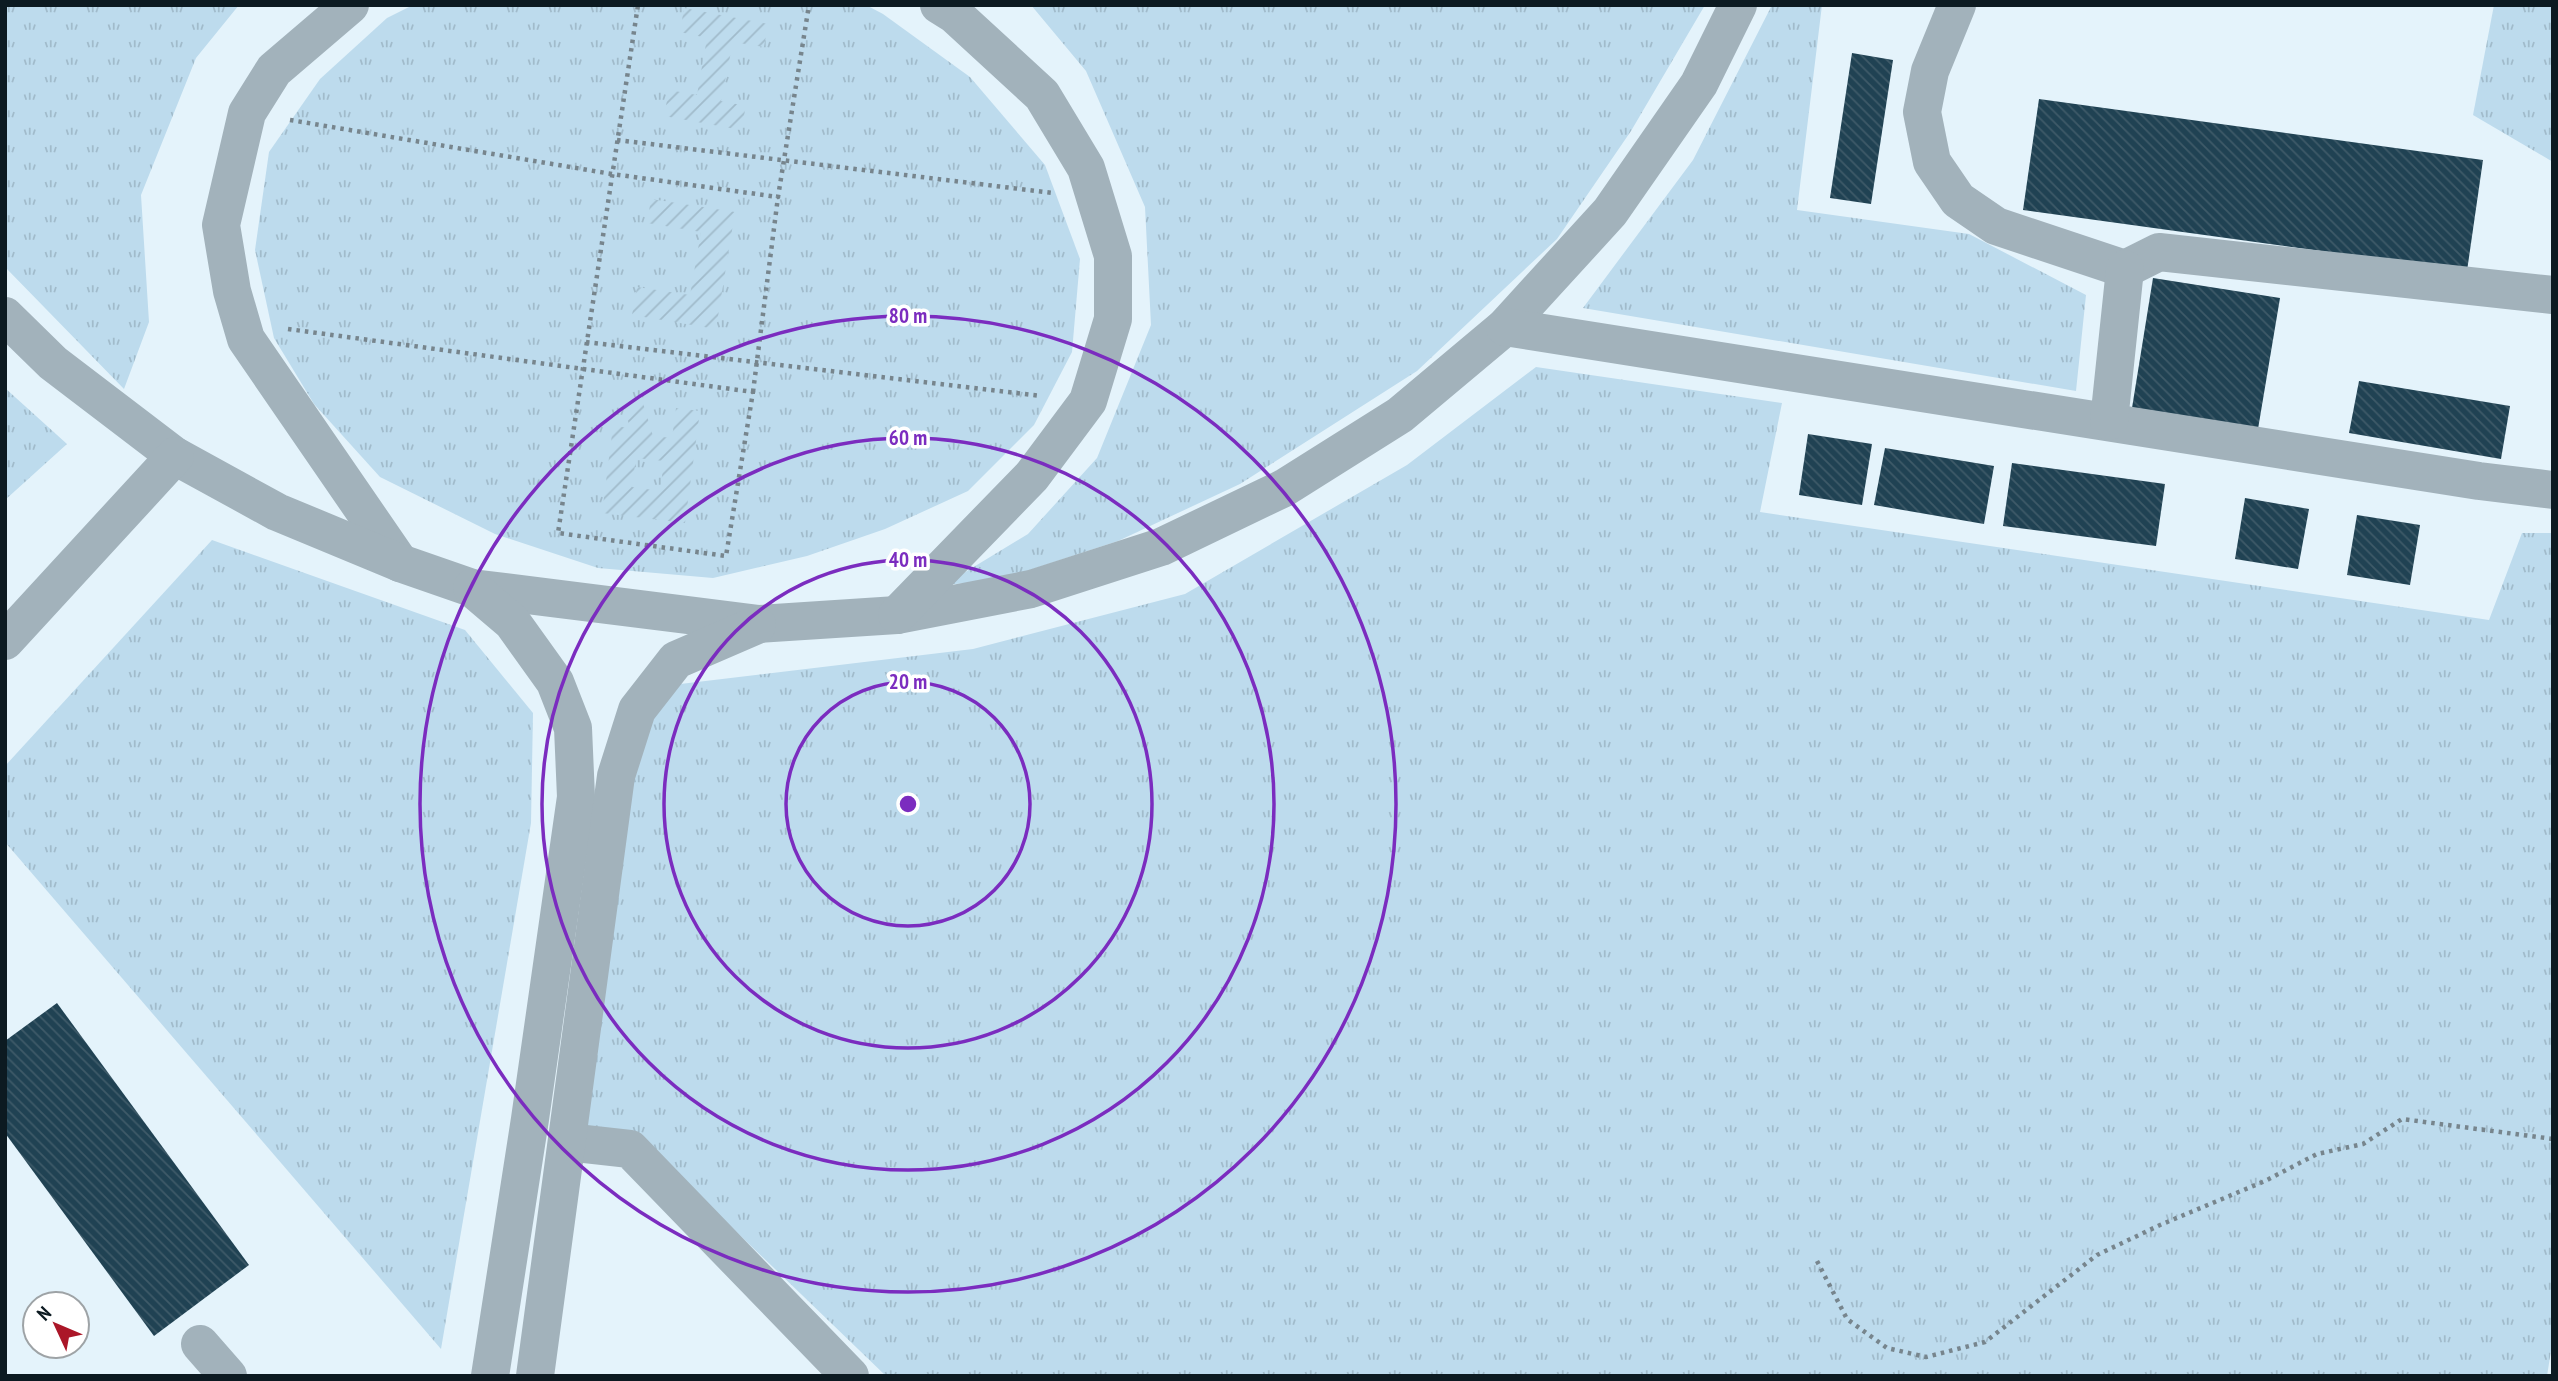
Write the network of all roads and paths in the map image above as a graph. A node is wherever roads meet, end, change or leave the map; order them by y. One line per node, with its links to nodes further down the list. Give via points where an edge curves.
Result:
1 (350, 5): 7 (lane, via 274,70)
2 (638, 5): 8 (path)
3 (809, 5): 9 (path)
4 (939, 5): 12 (lane, via 956,15 1042,95 1086,168)
5 (1738, 5): 17 (lane, via 1699,84 1610,212)
6 (1957, 5): 13 (lane, via 1930,71 1922,112 1932,162 1958,200 1996,226)
7 (247, 113): 10 (path); 16 (lane, via 221,225)
8 (617, 140): 9 (path); 10 (path)
9 (784, 160): 11 (path); 12 (path)
10 (612, 174): 11 (path); 18 (path)
11 (778, 197): 19 (path)
12 (1095, 198): 22 (lane, via 1113,256 1114,319)
13 (2125, 269): 14 (lane, via 2159,252); 23 (lane)
14 (2553, 295)
15 (5, 316): 24 (lane, via 53,363)
16 (241, 322): 20 (path); 26 (lane, via 246,339)
17 (1505, 327): 23 (lane); 28 (lane, via 1400,415 1284,488 1173,541 1031,589)
18 (586, 342): 19 (path); 20 (path)
19 (757, 363): 21 (path); 22 (path)
20 (582, 369): 21 (path); 21 (path, via 558,533 726,556)
21 (753, 392)
22 (1088, 401): 28 (lane, via 1032,477)
23 (2109, 421): 25 (lane)
24 (175, 456): 26 (lane, via 277,512); 30 (lane)
25 (2553, 490)
26 (400, 563): 27 (lane)
27 (472, 588): 29 (lane); 36 (lane, via 512,622 555,682 573,728 576,797)
28 (897, 615): 29 (lane)
29 (759, 624): 32 (lane, via 676,660 637,710 616,776)
30 (5, 641)
31 (2553, 1139): 33 (path, via 2402,1119 2363,1144 2317,1154 2097,1255 1985,1342 1926,1357 1887,1348 1847,1319)
32 (567, 1142): 37 (lane); 38 (lane, via 630,1149)
33 (1817, 1261)
34 (200, 1344): 35 (lane)
35 (228, 1376)
36 (490, 1376)
37 (535, 1376)
38 (849, 1376)

